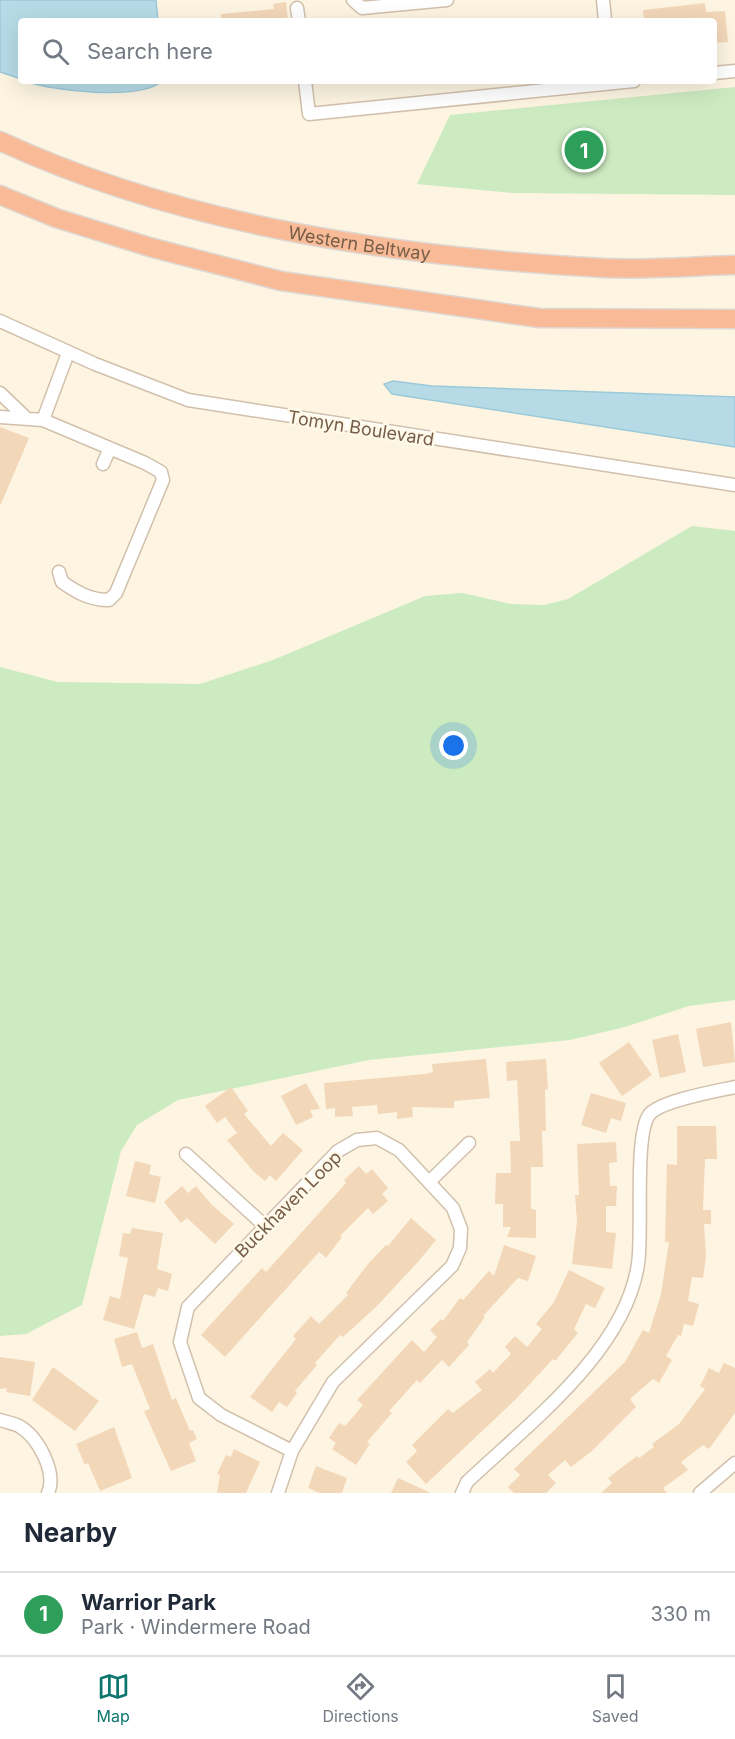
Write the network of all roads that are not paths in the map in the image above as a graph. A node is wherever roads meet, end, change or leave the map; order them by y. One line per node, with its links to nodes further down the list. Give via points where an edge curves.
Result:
1 (353, 0): 2 (street, via 362,8)
2 (444, 0)
3 (603, 0): 4 (street)
4 (605, 18)
5 (735, 71): 6 (street)
6 (717, 73)
7 (305, 84): 8 (street, via 309,114)
8 (592, 84)
9 (0, 141): 11 (highway, Western Beltway, via 43,161 168,205 292,233 606,268)
10 (0, 195): 12 (highway, via 56,218 153,248 280,281)
11 (735, 265)
12 (539, 318): 13 (highway); 15 (highway)
13 (735, 319)
14 (0, 321): 16 (street, Tomyn Boulevard)
15 (735, 325)
16 (68, 352): 20 (street); 23 (street, Tomyn Boulevard, via 188,400)
17 (0, 393): 19 (street)
18 (0, 417): 19 (street)
19 (26, 418): 20 (street)
20 (43, 420): 21 (street)
21 (110, 448): 22 (street); 24 (street, via 161,472 163,480 117,593 109,600 93,600 62,582)
22 (103, 464)
23 (735, 485)
24 (59, 572)
25 (735, 1087): 35 (street, via 662,1106 650,1114 642,1135 638,1264 628,1297 608,1336 579,1374 468,1482)
26 (469, 1143): 28 (street)
27 (186, 1154): 29 (street)
28 (429, 1182): 29 (street, Buckhaven Loop, via 399,1150 377,1138 357,1140 338,1151); 31 (street, Buckhaven Loop, via 453,1208 461,1229 460,1248 452,1266 333,1382)
29 (266, 1226): 31 (street, Buckhaven Loop, via 188,1307 180,1342 199,1398 221,1415)
30 (0, 1420): 33 (street, via 20,1426 44,1454 50,1469)
31 (292, 1451): 34 (street, Buckhaven Loop)
32 (735, 1463): 36 (street)
33 (48, 1493)
34 (278, 1493)
35 (462, 1493)
36 (700, 1493)

